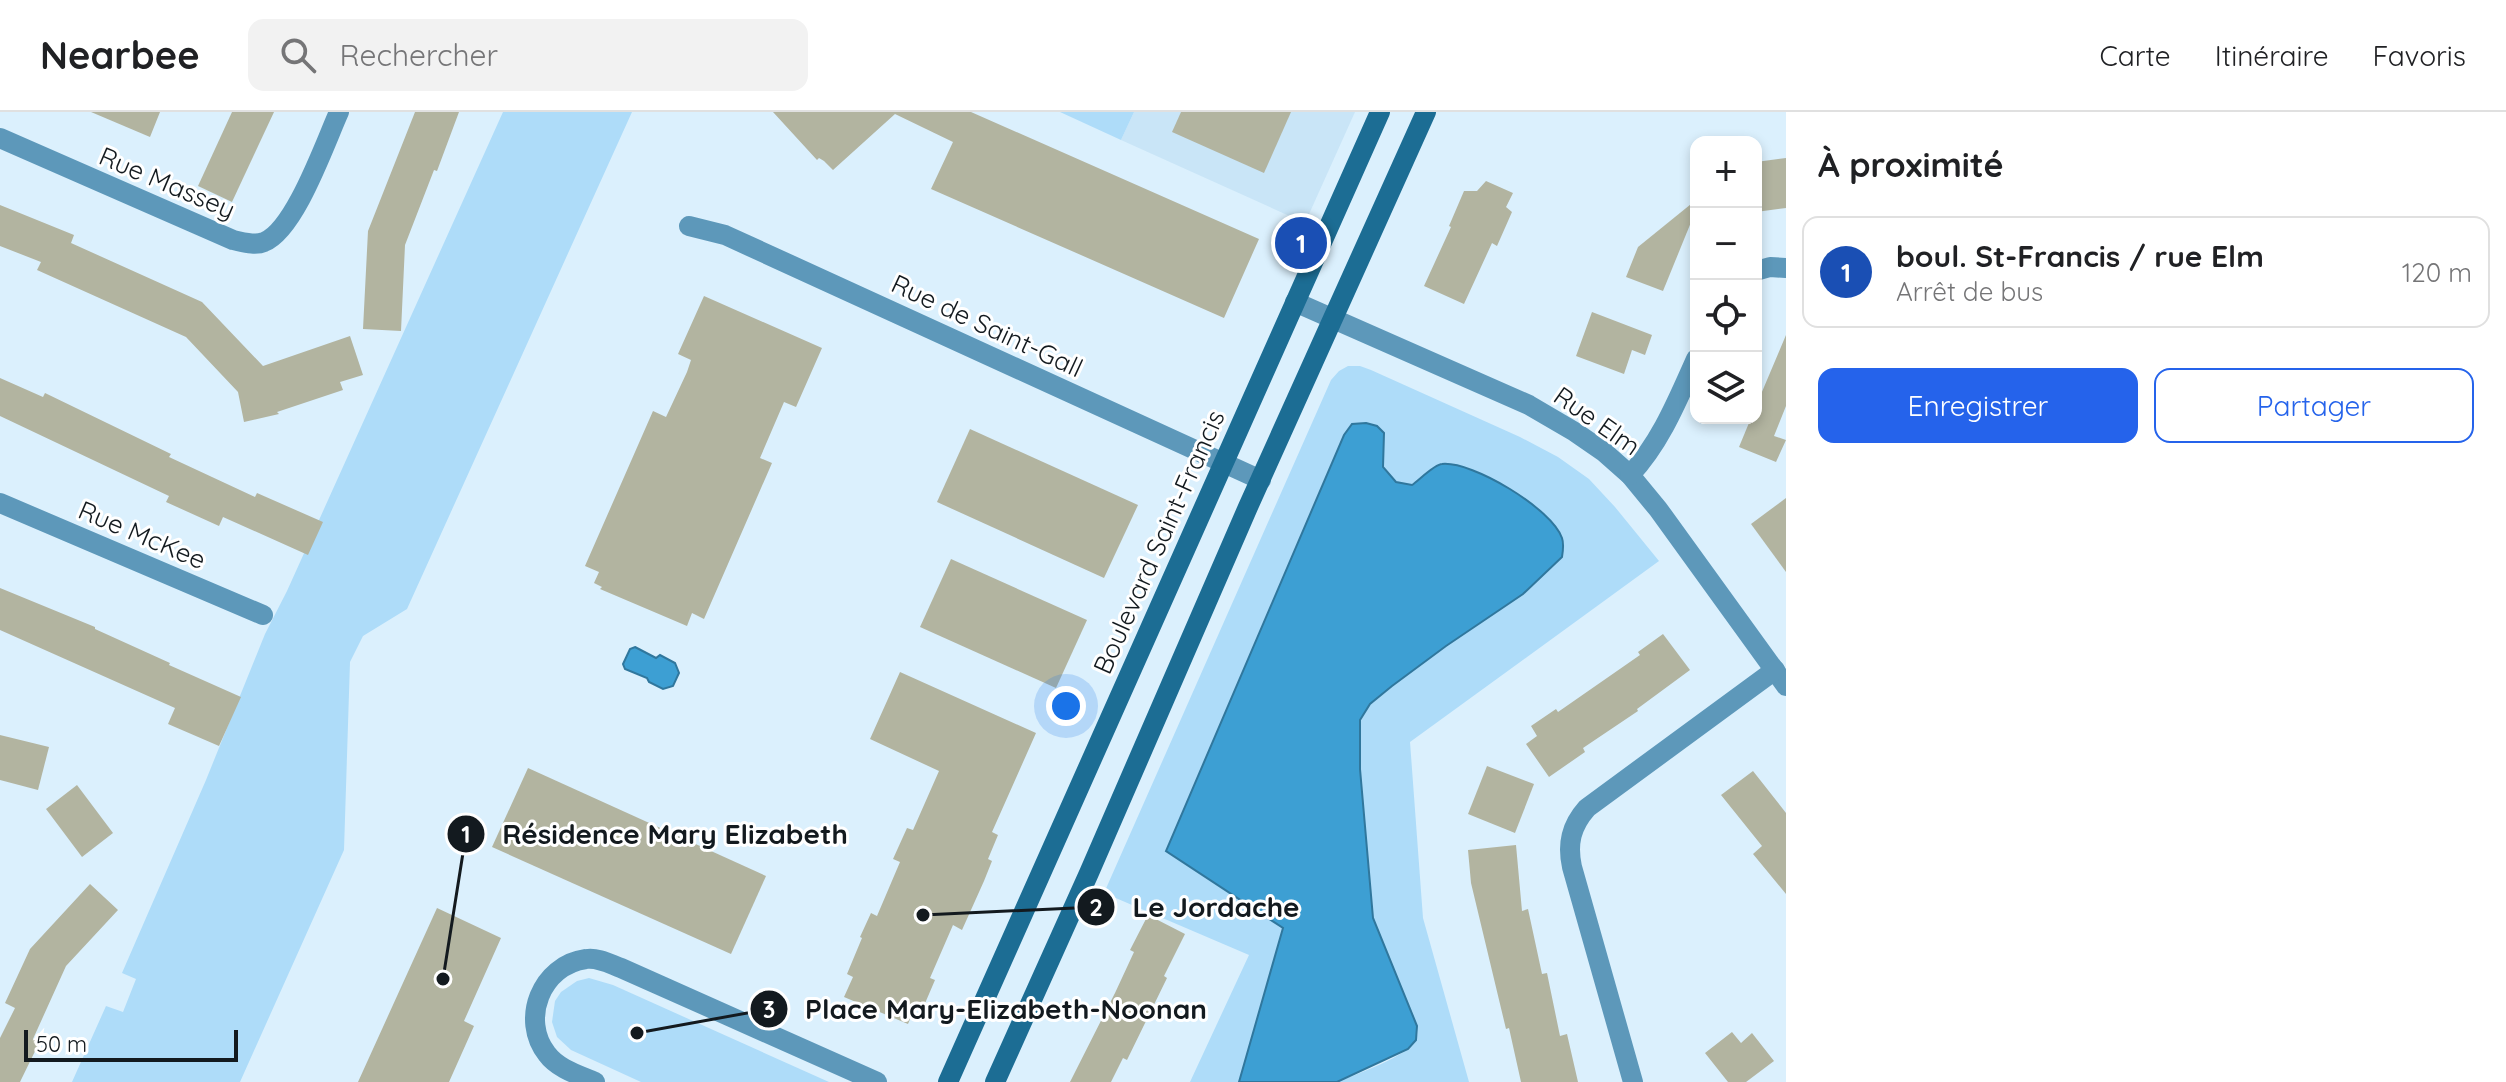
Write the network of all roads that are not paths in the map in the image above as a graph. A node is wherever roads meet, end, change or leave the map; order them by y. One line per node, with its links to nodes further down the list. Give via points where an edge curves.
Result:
1 (339, 112): 4 (street, Rue Massey, via 289,220 263,243 233,240)
2 (1380, 112): 8 (street, Boulevard Saint-Francis)
3 (1426, 112): 9 (street)
4 (0, 138)
5 (689, 226): 11 (street, Rue de Saint-Gall, via 725,235)
6 (1786, 268): 7 (street)
7 (1762, 269)
8 (1295, 302): 9 (street, Rue Elm); 11 (street, Boulevard Saint-Francis)
9 (1334, 319): 12 (street, Rue Elm, via 1529,405 1604,452); 13 (street)
10 (1690, 372): 12 (street, via 1668,418)
11 (1223, 462): 13 (street, Rue de Saint-Gall); 19 (street, Boulevard Saint-Francis)
12 (1630, 475): 16 (street, Rue Elm)
13 (1261, 480): 20 (street)
14 (0, 503): 15 (street, Rue McKee)
15 (263, 615)
16 (1780, 678): 21 (street, via 1587,808 1571,833 1572,867)
17 (595, 1082): 18 (street, via 553,1061 541,1045 534,1020 548,979 587,958 621,968)
18 (877, 1082)
19 (948, 1082)
20 (995, 1082)
21 (1633, 1082)

